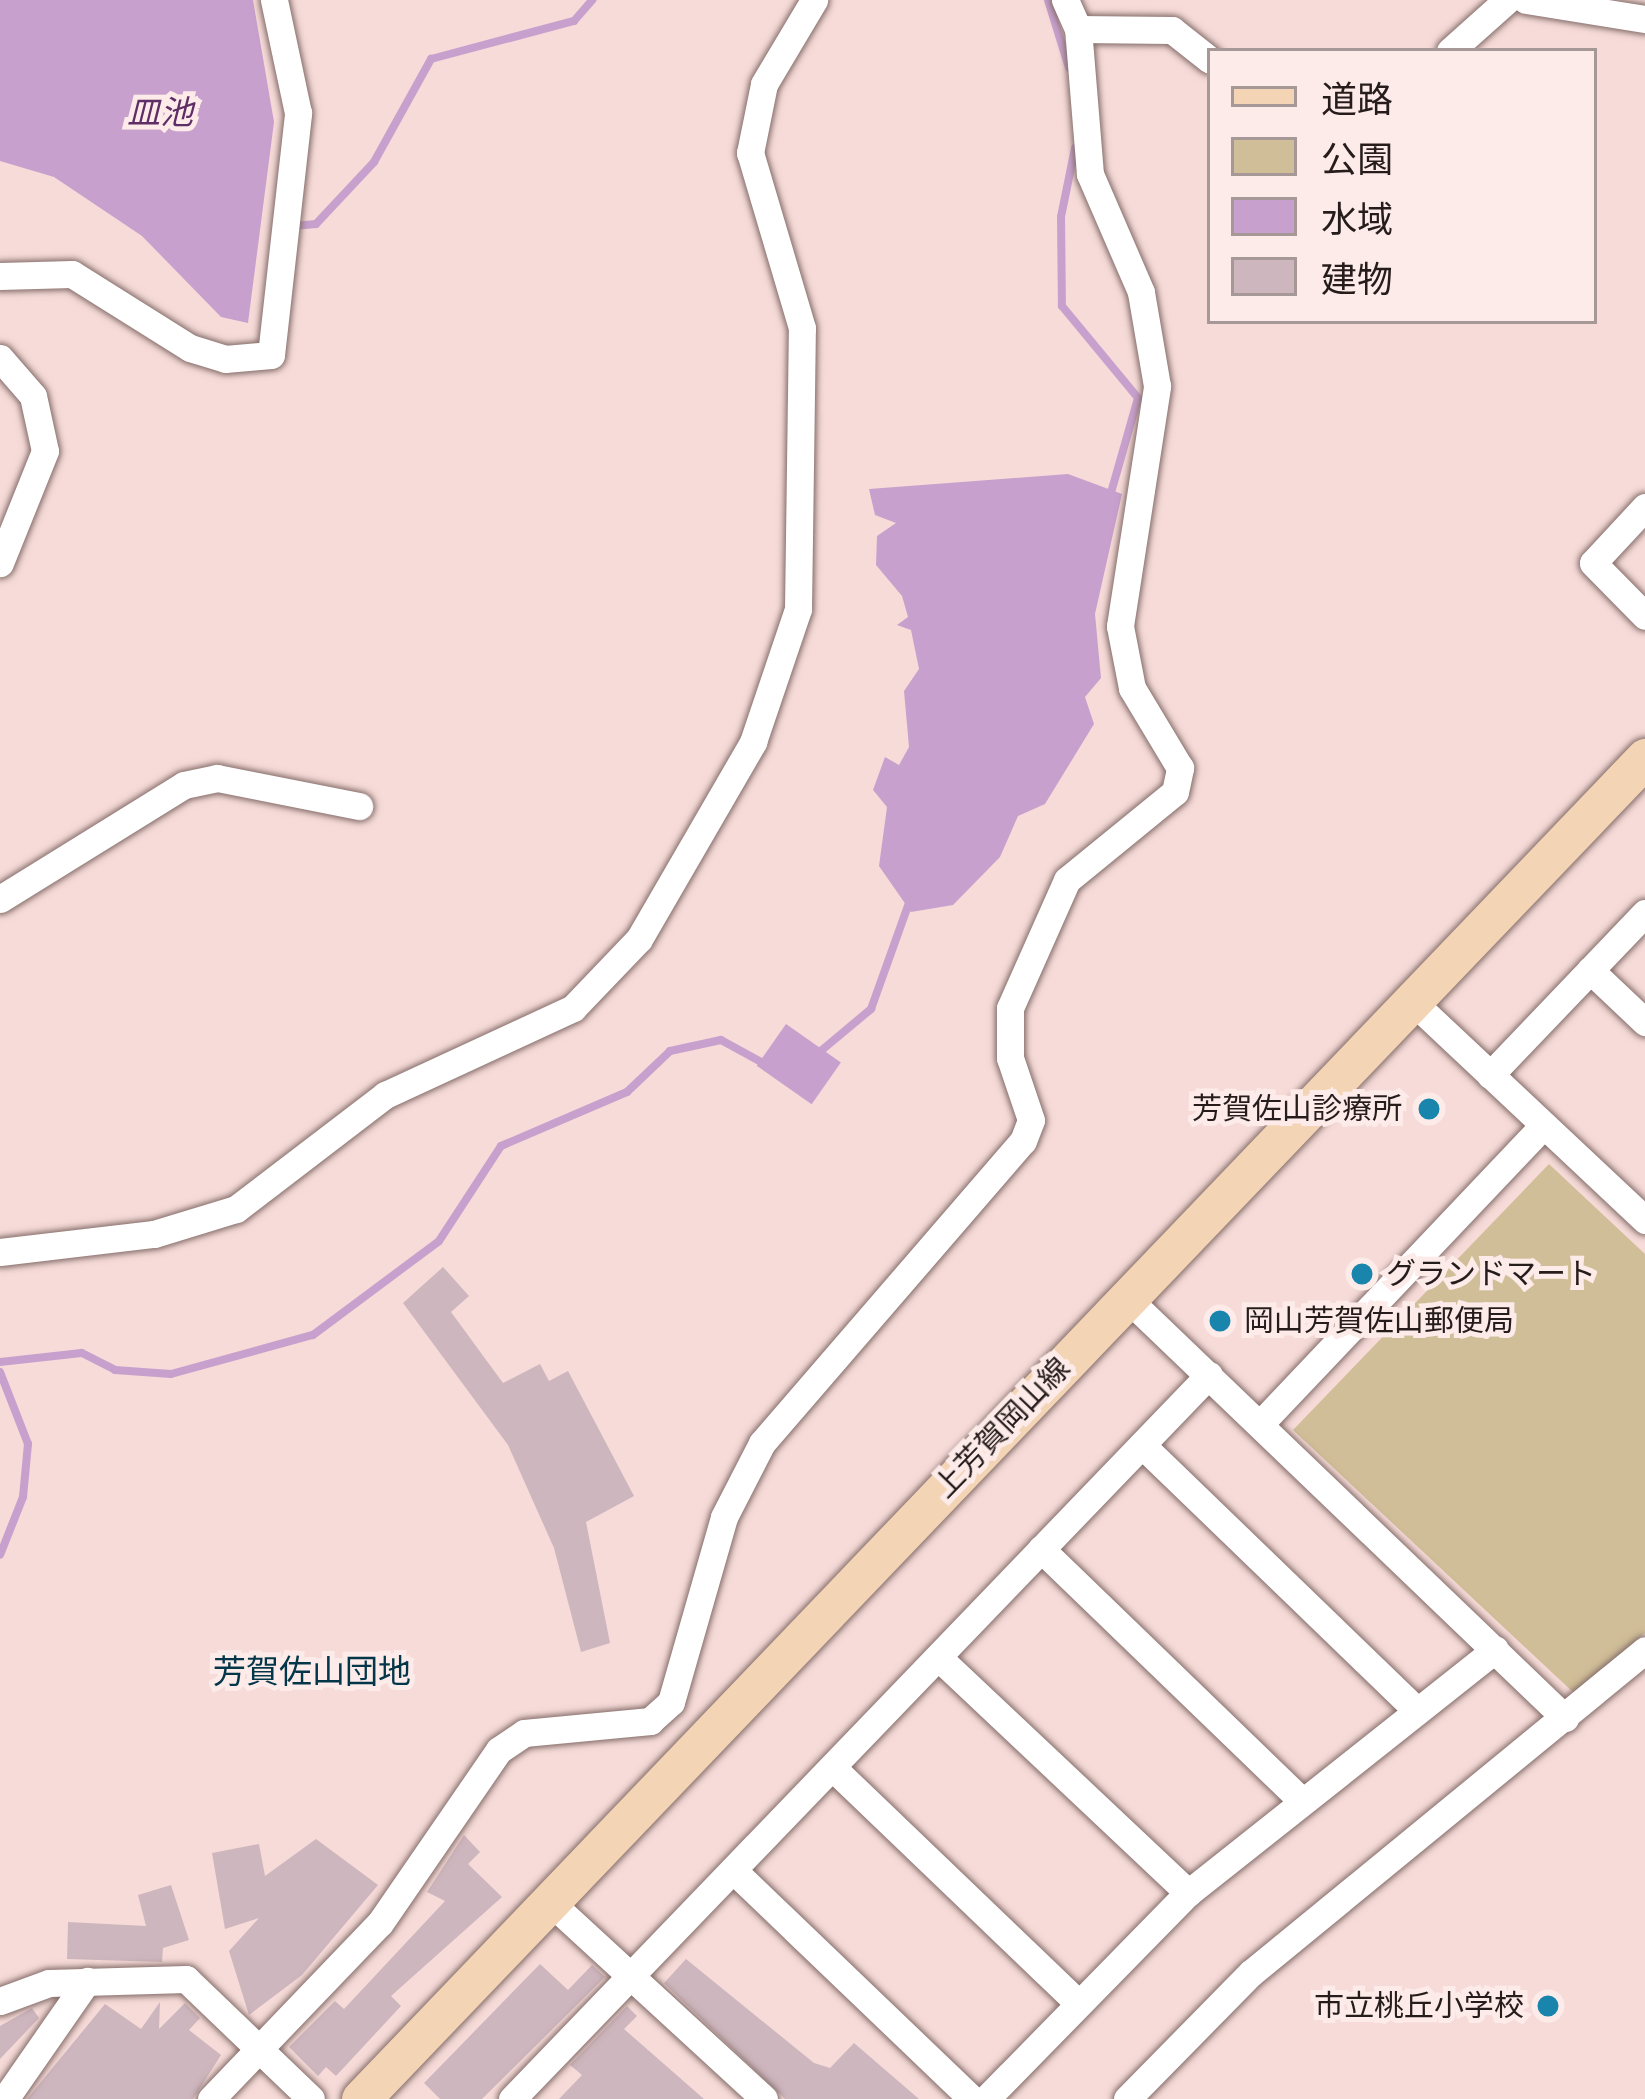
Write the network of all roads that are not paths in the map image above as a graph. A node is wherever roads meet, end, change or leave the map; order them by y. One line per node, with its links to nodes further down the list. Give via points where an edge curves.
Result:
1 (274, 0): 10 (street, via 298,113 271,355 190,348 72,274)
2 (814, 0): 25 (street, via 764,84 750,153 802,328 798,608 753,742 639,939 573,1008 385,1095 236,1209 154,1234)
3 (1064, 0): 7 (street)
4 (1507, 0): 8 (street)
5 (1526, 0): 6 (street)
6 (1645, 19)
7 (1078, 29): 9 (street, via 1172,30); 45 (street, via 1090,173 1141,292 1156,386 1122,657 1180,768 1175,792 1081,858 1067,880 1010,1008 1010,1058 1030,1120 1023,1141 763,1444 710,1556 671,1702 650,1721 524,1733 499,1750 415,1880)
8 (1453, 48)
9 (1207, 58)
10 (0, 276)
11 (0, 358): 13 (street, via 33,396 45,451)
12 (1645, 507): 14 (street, via 1593,563)
13 (0, 563)
14 (1645, 616)
15 (1645, 758): 20 (main road, 上芳賀岡山線)
16 (359, 806): 17 (street, via 217,778 184,785)
17 (0, 899)
18 (1645, 913): 19 (street)
19 (1590, 970): 21 (street); 22 (street)
20 (1412, 1001): 22 (street); 26 (main road, 上芳賀岡山線)
21 (1645, 1022)
22 (1490, 1075): 23 (street)
23 (1544, 1125): 24 (street); 28 (street)
24 (1645, 1220)
25 (0, 1252)
26 (1127, 1298): 27 (street); 40 (main road, 上芳賀岡山線)
27 (1209, 1375): 28 (street); 29 (street)
28 (1260, 1424): 31 (street)
29 (1142, 1445): 30 (street); 34 (street)
30 (1041, 1550): 33 (street); 37 (street)
31 (1495, 1650): 34 (street); 35 (street)
32 (1645, 1650): 35 (street)
33 (938, 1657): 36 (street); 39 (street)
34 (1416, 1710): 37 (street)
35 (1565, 1718): 54 (street, via 1251,1973)
36 (832, 1766): 38 (street); 44 (street)
37 (1299, 1798): 39 (street)
38 (733, 1870): 41 (street); 52 (street)
39 (1187, 1892): 44 (street)
40 (548, 1900): 41 (street); 50 (main road, 上芳賀岡山線)
41 (631, 1975): 46 (street); 51 (street)
42 (87, 1981): 43 (street); 45 (street, via 186,1979); 47 (street)
43 (0, 2001)
44 (1078, 2003): 53 (street)
45 (258, 2048): 48 (street); 49 (street)
46 (754, 2096)
47 (5, 2099)
48 (212, 2099)
49 (311, 2099)
50 (361, 2099)
51 (512, 2099)
52 (972, 2099)
53 (986, 2099)
54 (1127, 2099)

